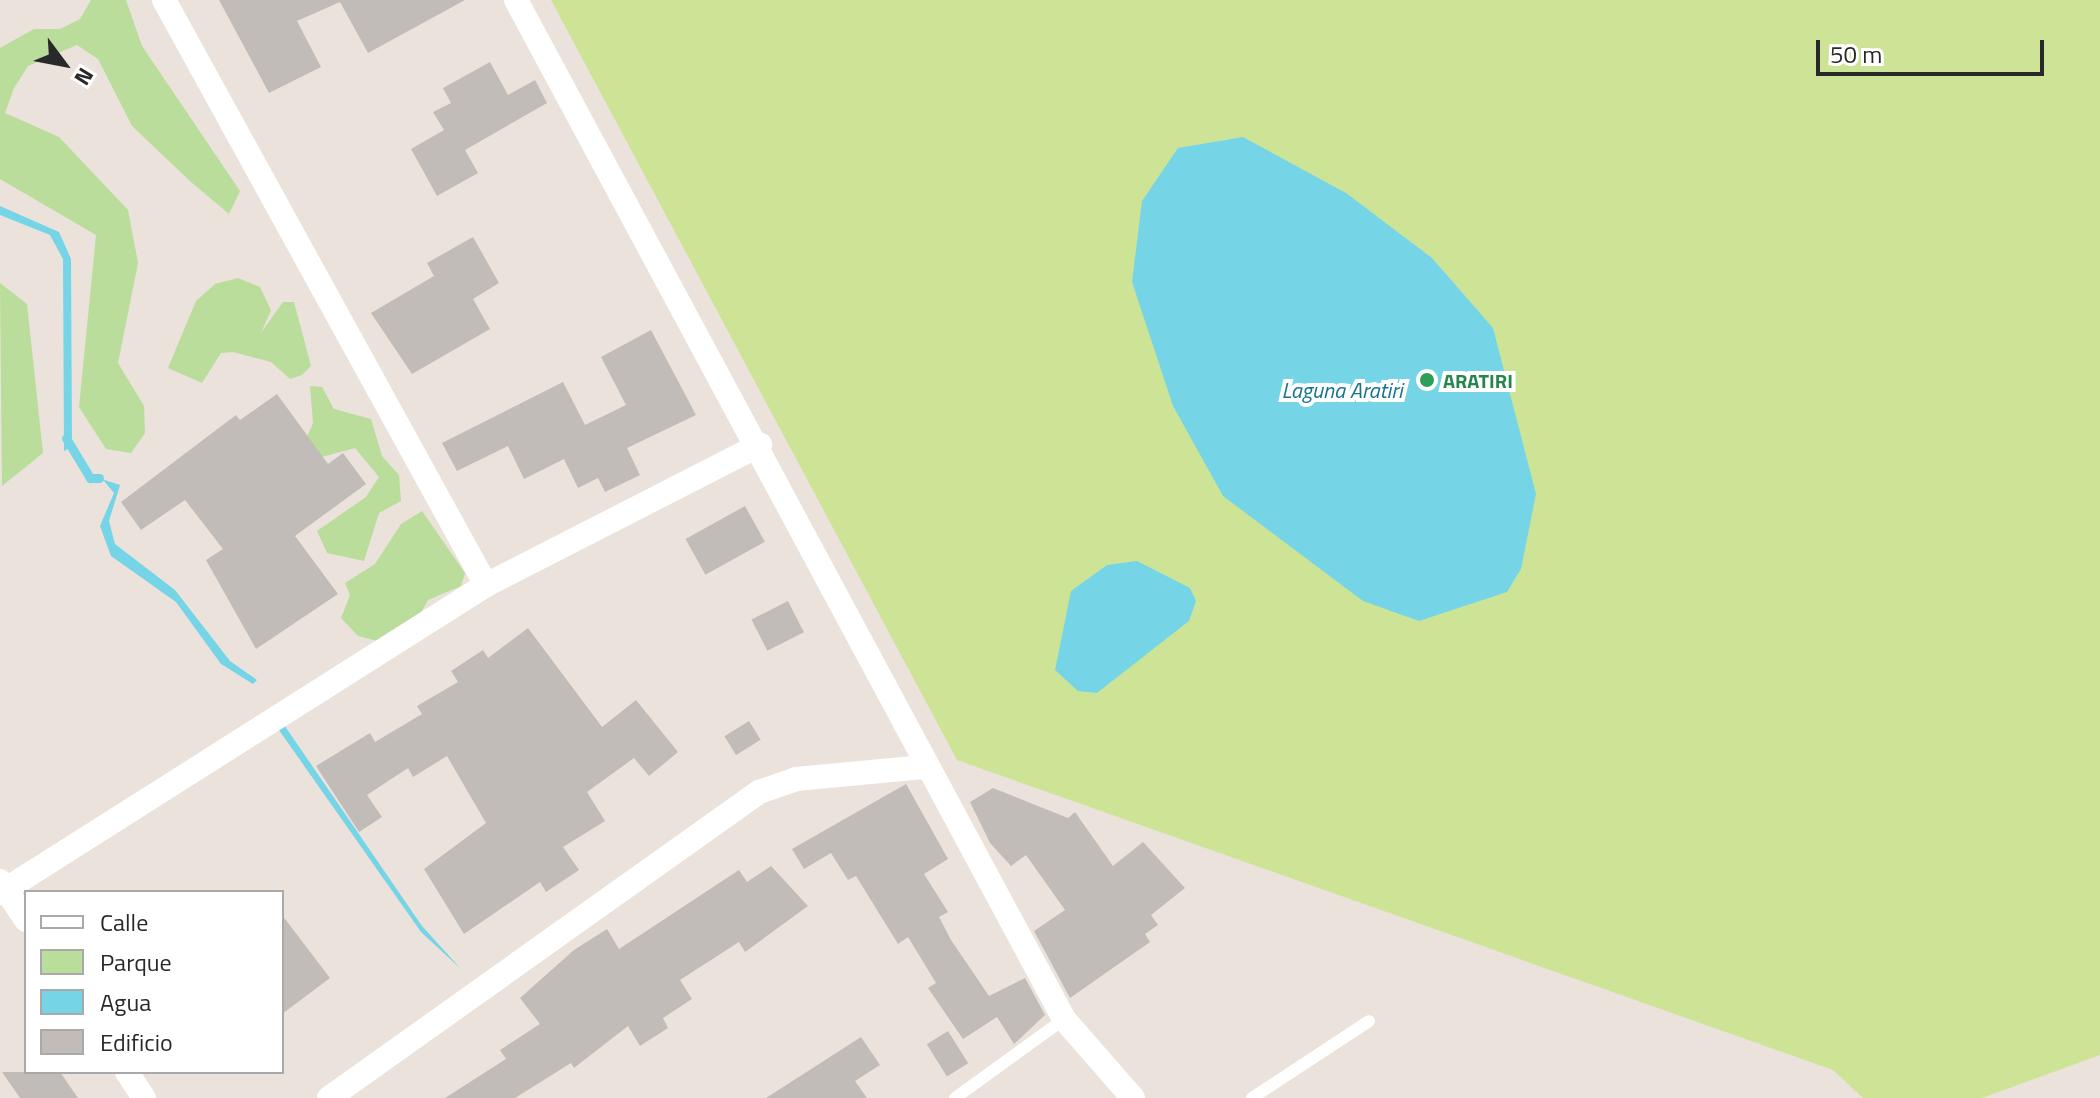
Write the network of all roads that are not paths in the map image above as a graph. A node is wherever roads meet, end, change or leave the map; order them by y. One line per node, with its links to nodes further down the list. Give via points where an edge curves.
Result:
1 (164, 0): 4 (street)
2 (516, 0): 3 (street)
3 (760, 445): 4 (street); 5 (street)
4 (486, 585): 6 (street)
5 (923, 767): 8 (street); 12 (street, via 796,779 759,792)
6 (2, 888): 7 (street)
7 (24, 917)
8 (1064, 1019): 13 (lane); 14 (street)
9 (1369, 1021): 15 (lane)
10 (128, 1074): 11 (street)
11 (144, 1098)
12 (329, 1098)
13 (955, 1098)
14 (1133, 1098)
15 (1252, 1098)

